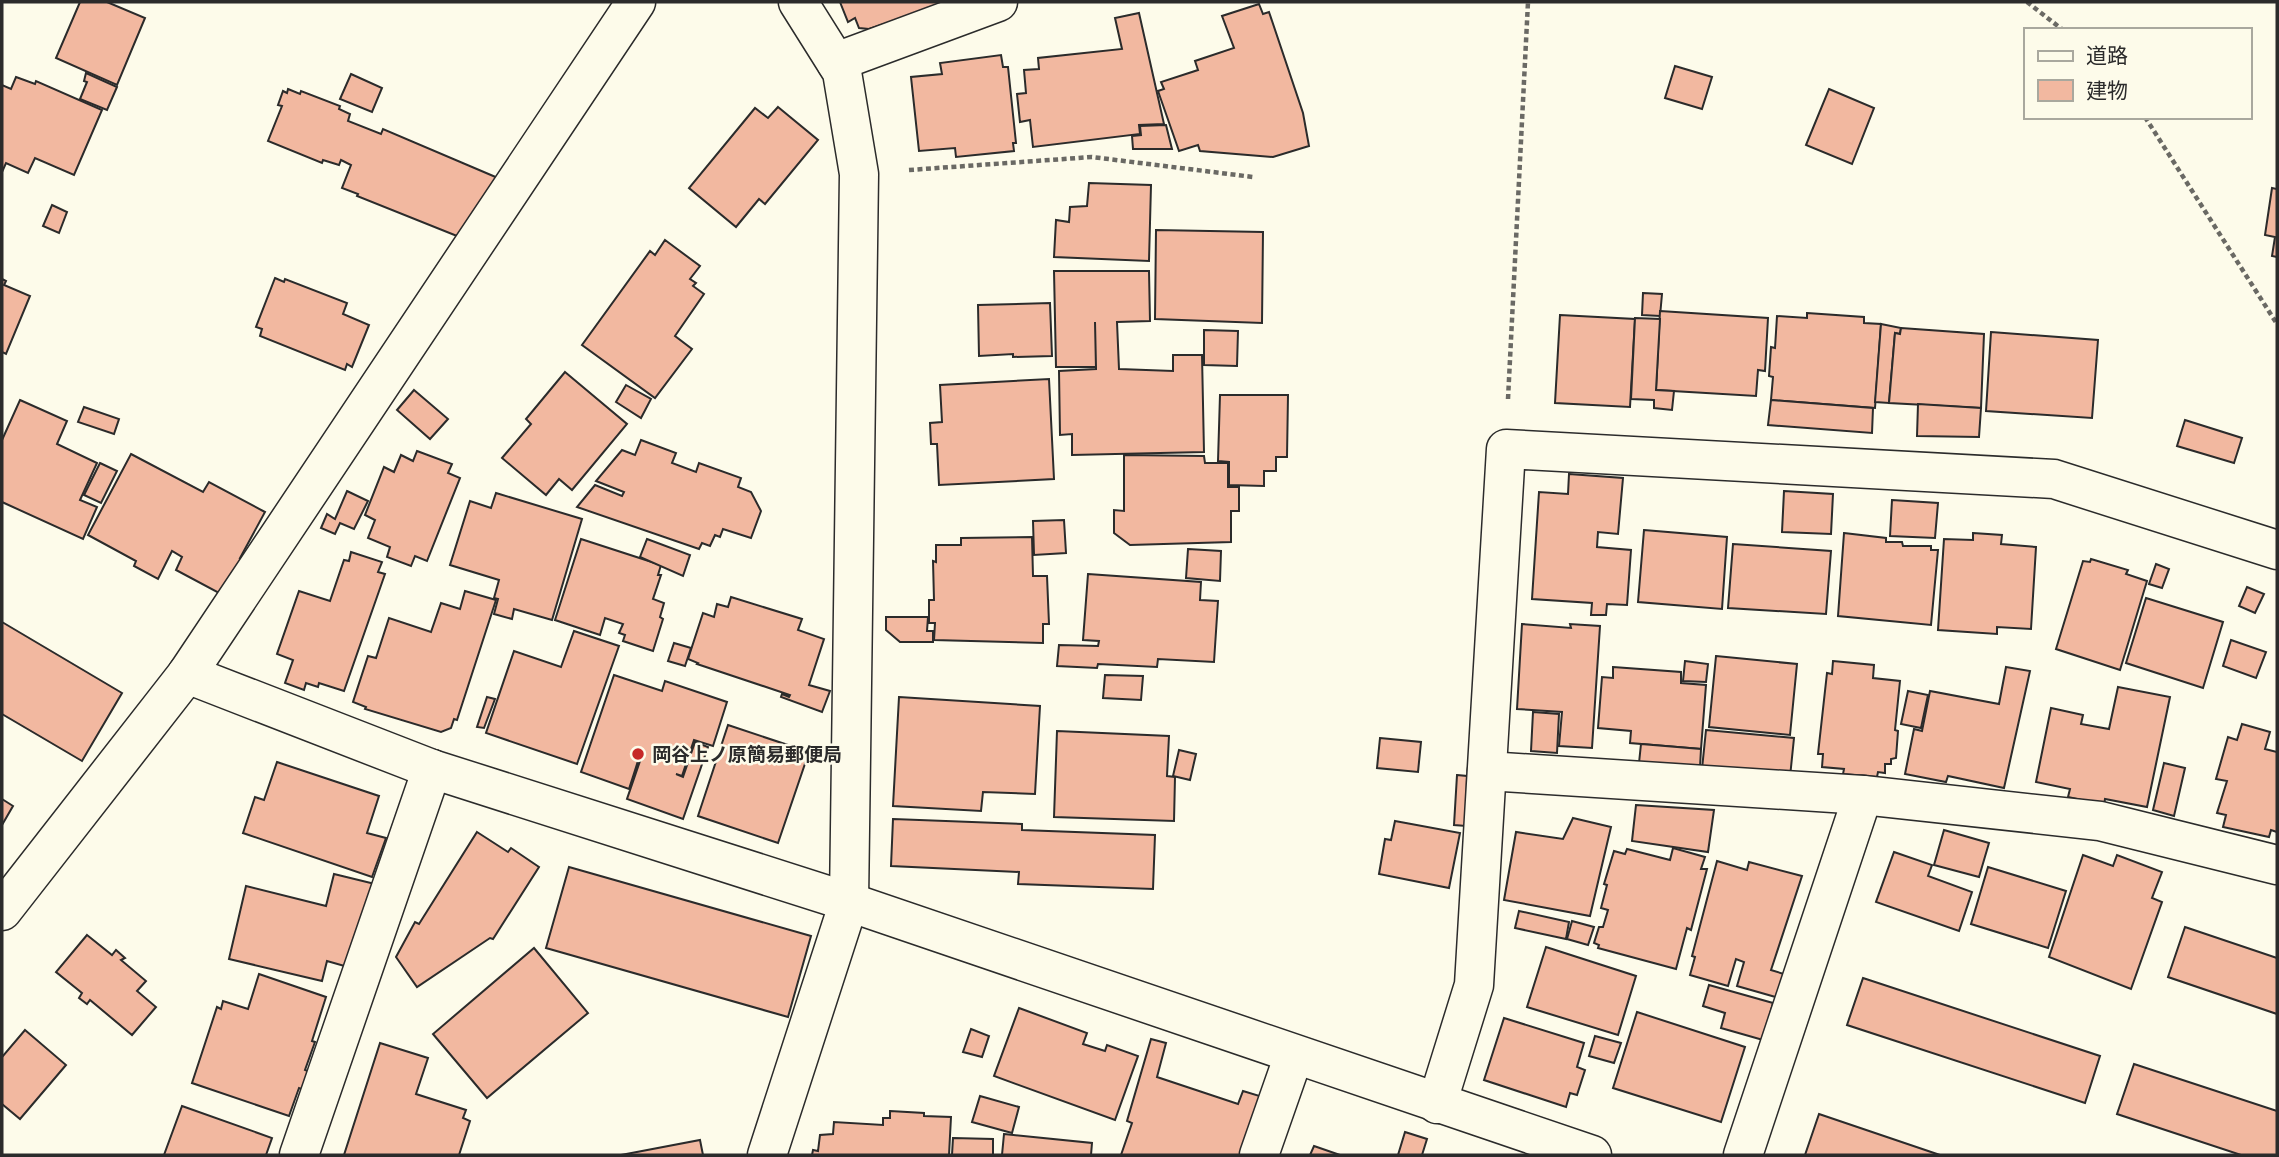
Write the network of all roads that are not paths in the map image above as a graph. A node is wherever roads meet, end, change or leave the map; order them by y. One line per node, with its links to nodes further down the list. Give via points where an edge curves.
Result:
1 (636, 2): 6 (street)
2 (798, 2): 4 (street)
3 (998, 2): 4 (street)
4 (835, 62): 11 (street, via 842,72 859,174)
5 (2277, 550): 8 (street, via 2053,479 1506,449)
6 (187, 674): 7 (street); 12 (street)
7 (432, 769): 11 (street); 15 (street)
8 (1487, 771): 9 (street); 14 (street, via 1474,985)
9 (1863, 795): 10 (street, via 2101,821); 19 (street)
10 (2277, 865)
11 (849, 902): 13 (street); 16 (street)
12 (2, 911)
13 (1294, 1055): 14 (street); 17 (street)
14 (1437, 1104): 18 (street)
15 (299, 1155)
16 (767, 1155)
17 (1259, 1155)
18 (1592, 1155)
19 (1743, 1155)

